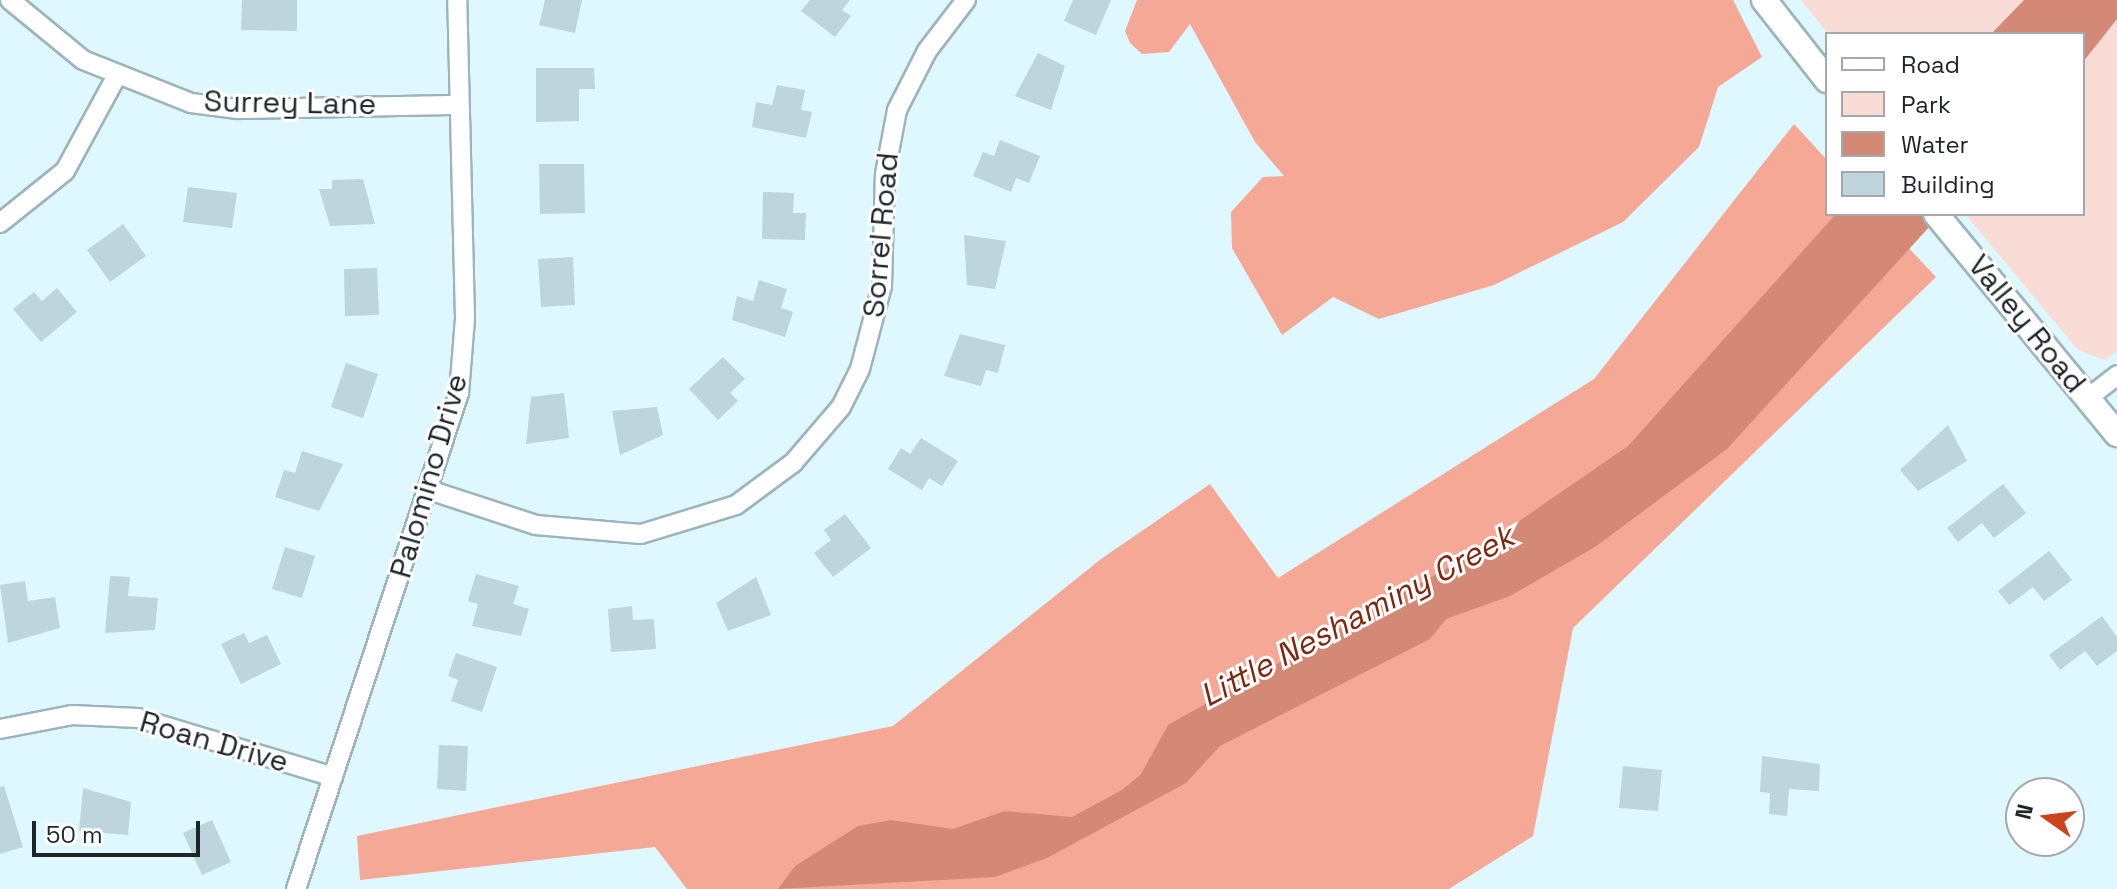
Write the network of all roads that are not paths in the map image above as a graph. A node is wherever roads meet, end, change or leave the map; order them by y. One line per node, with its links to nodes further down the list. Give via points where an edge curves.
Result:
1 (10, 0): 5 (street, Surrey Lane, via 59,44)
2 (457, 0): 7 (street, Palomino Drive)
3 (966, 0): 13 (street, Sorrel Road, via 927,51 897,110 885,174 882,286 860,369 841,407 793,463 736,505 641,534 536,525)
4 (1764, 0): 6 (street)
5 (116, 77): 7 (street, Surrey Lane, via 169,97 238,109); 9 (street, via 65,171)
6 (1825, 77)
7 (456, 105): 13 (street, Palomino Drive, via 464,343 459,393)
8 (1938, 216): 11 (street, Valley Road)
9 (0, 223)
10 (2117, 375): 11 (street)
11 (2088, 398): 12 (street, Valley Road)
12 (2117, 434)
13 (429, 490): 15 (street, Palomino Drive)
14 (0, 729): 15 (street, Roan Drive, via 72,715 138,718)
15 (333, 777): 16 (street, Palomino Drive)
16 (296, 889)

